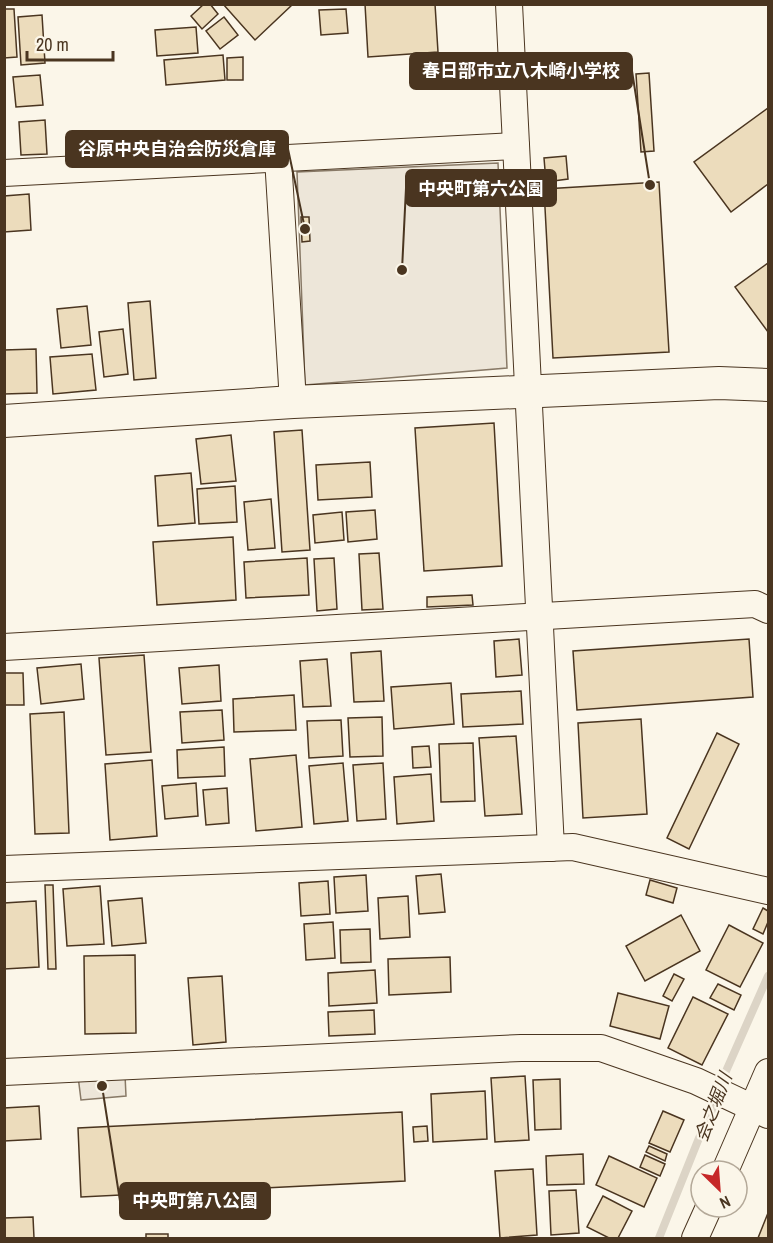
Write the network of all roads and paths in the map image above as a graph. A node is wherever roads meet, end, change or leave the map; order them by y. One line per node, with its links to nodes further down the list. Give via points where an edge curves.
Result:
1 (508, 4): 2 (street)
2 (516, 146): 3 (street); 6 (street)
3 (278, 158): 4 (street); 7 (street)
4 (4, 173)
5 (768, 385): 6 (street, via 718,383)
6 (528, 392): 7 (street); 10 (street)
7 (293, 402): 8 (street)
8 (4, 421)
9 (768, 610): 10 (street, via 755,604)
10 (540, 615): 11 (street); 12 (street)
11 (4, 647)
12 (551, 848): 13 (street); 14 (street, via 573,847)
13 (4, 869)
14 (768, 891)
15 (4, 1072): 17 (street, via 521,1048 601,1048 696,1081)
16 (768, 1072): 17 (street)
17 (754, 1108): 18 (street)
18 (731, 1159)
19 (704, 1219): 20 (street)
20 (695, 1239)

